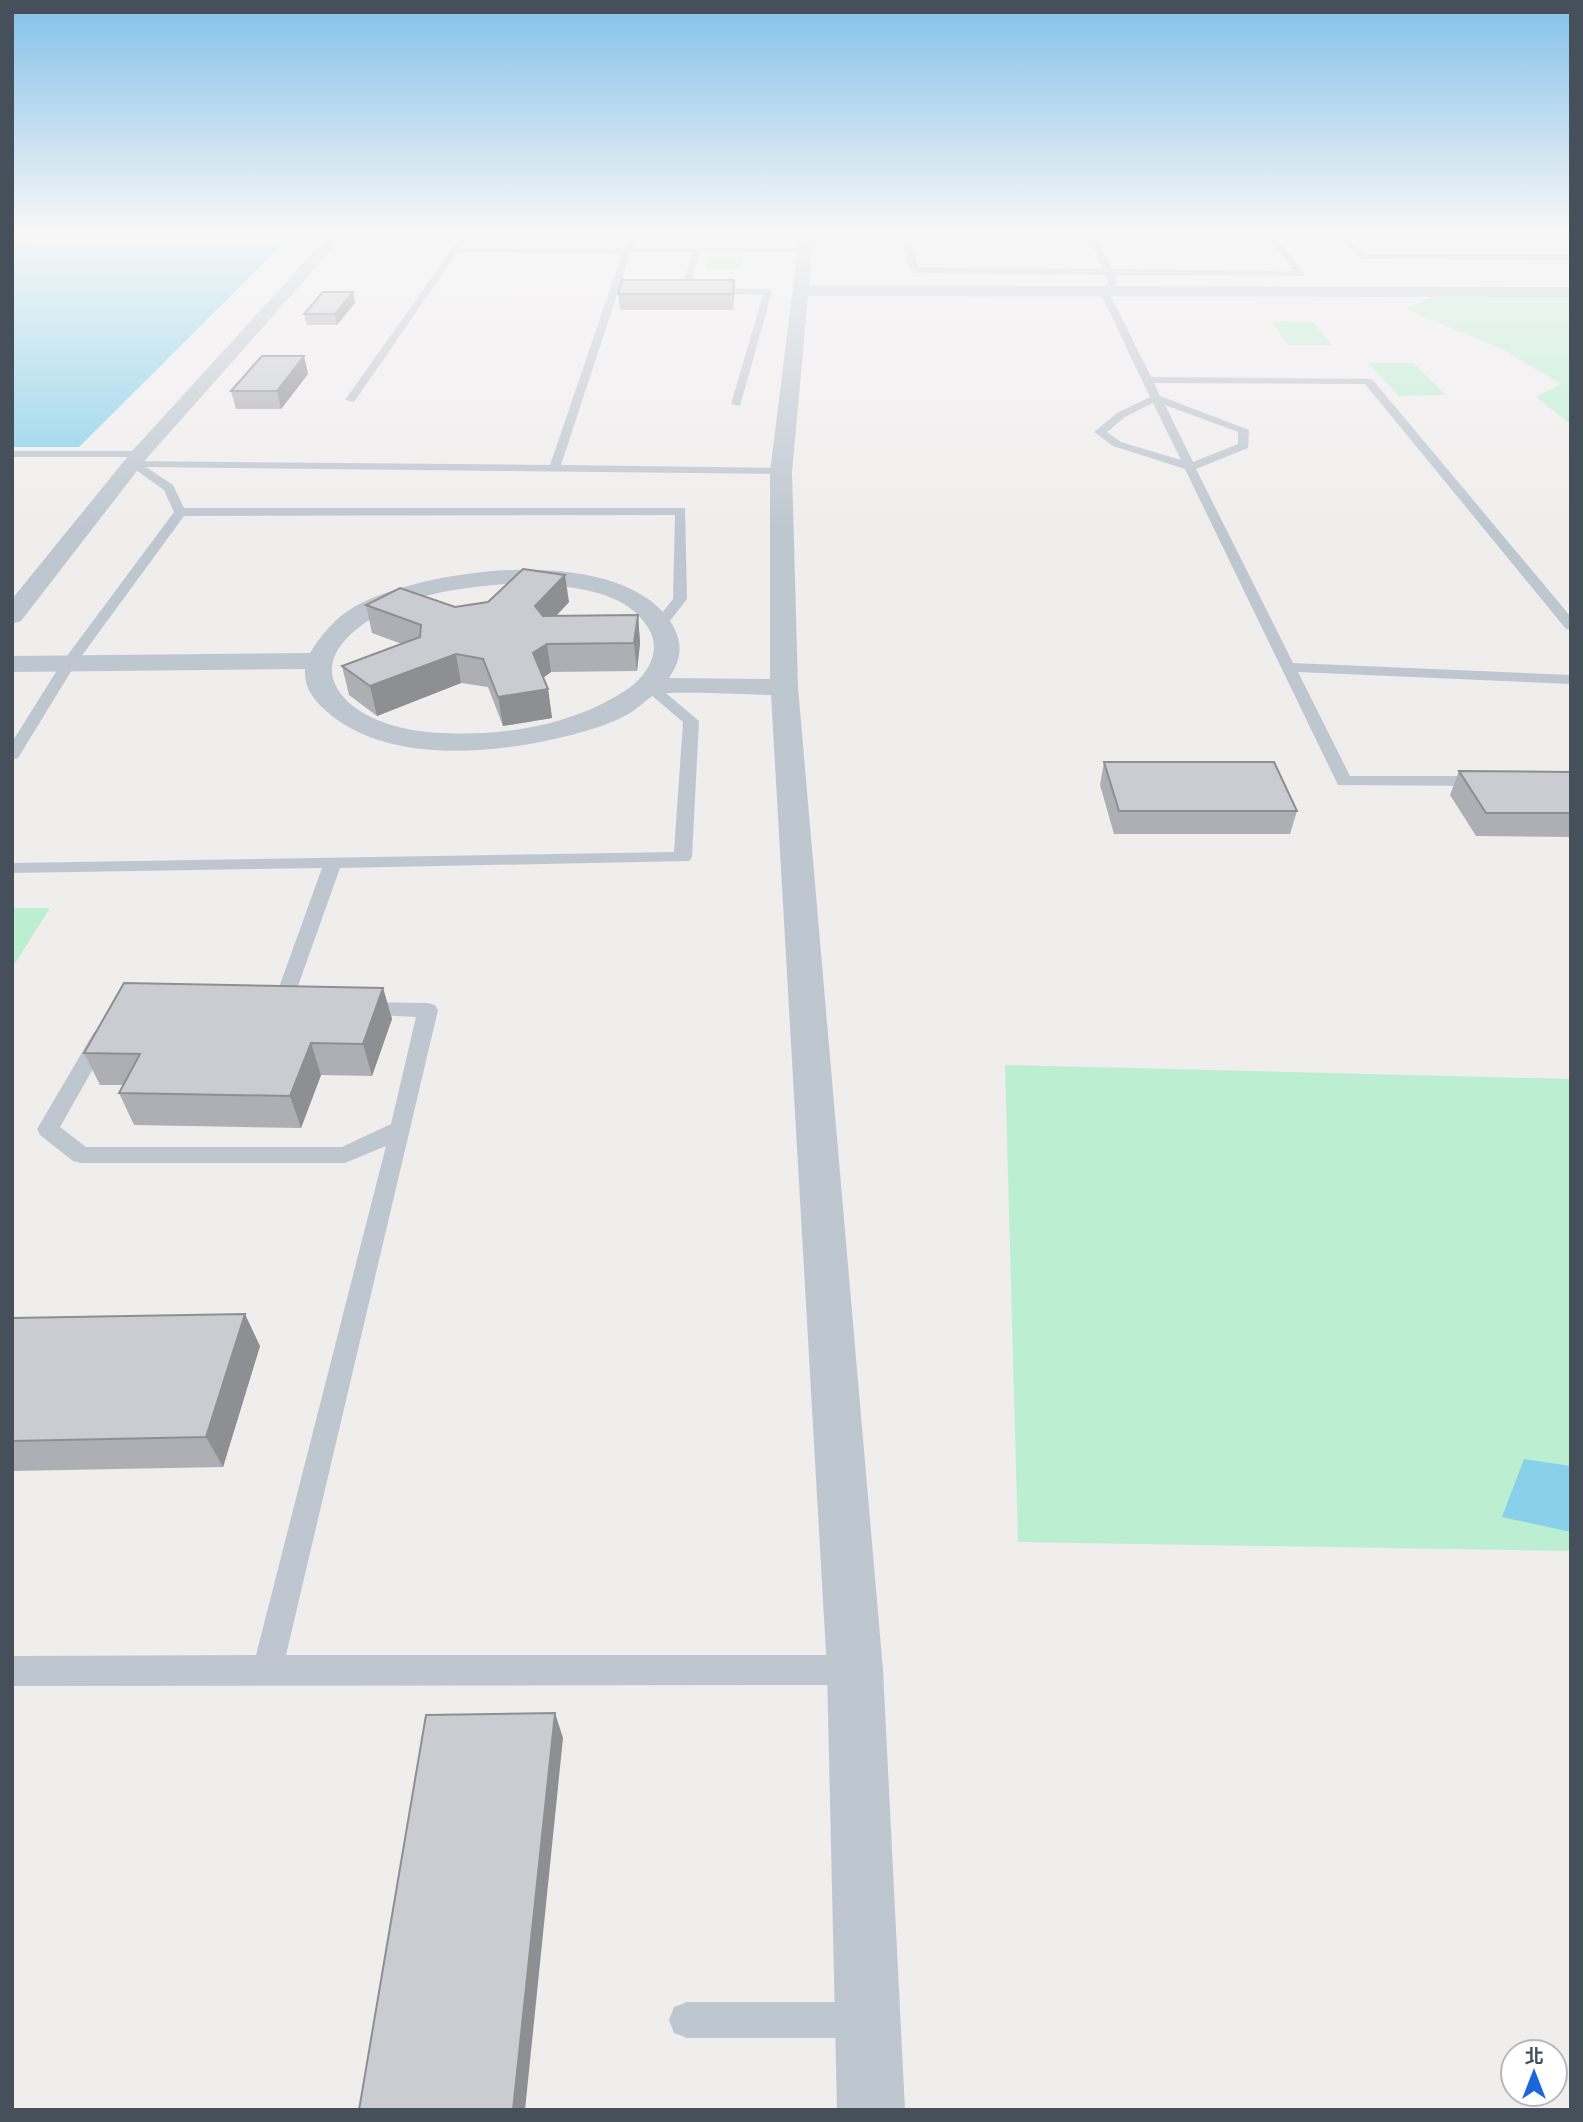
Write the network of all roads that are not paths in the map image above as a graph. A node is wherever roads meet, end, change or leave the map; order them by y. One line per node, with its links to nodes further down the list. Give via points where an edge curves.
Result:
1 (252, 330): 12 (street)
2 (399, 330): 9 (lane)
3 (601, 330): 14 (lane)
4 (757, 330): 10 (lane)
5 (795, 330): 15 (street)
6 (1123, 330): 7 (lane)
7 (1147, 380): 8 (lane); 21 (lane, via 1368,380)
8 (1156, 398): 13 (lane); 13 (lane, via 1121,415 1100,432 1117,444); 13 (lane, via 1243,430 1244,446)
9 (350, 400)
10 (736, 404)
11 (12, 454): 12 (lane)
12 (136, 459): 14 (lane); 16 (lane, via 169,488); 18 (street)
13 (1190, 467): 25 (lane)
14 (554, 470): 15 (lane)
15 (781, 472): 28 (street)
16 (180, 512): 20 (lane, via 681,511 680,599); 24 (lane)
17 (12, 584): 18 (street)
18 (38, 584): 19 (street)
19 (12, 617)
20 (661, 623): 22 (street, via 645,607 592,584 545,577 482,578 408,593 376,607 349,622); 27 (street, via 667,654)
21 (1571, 626)
22 (319, 661): 24 (street); 27 (street, via 318,678 324,694 359,722 387,733 457,743 495,742 570,728 611,711)
23 (12, 664): 24 (street)
24 (68, 664): 29 (lane)
25 (1288, 667): 26 (lane); 30 (lane, via 1345,781)
26 (1571, 680)
27 (649, 686): 28 (street); 31 (lane, via 691,721 683,857)
28 (784, 687): 39 (street)
29 (12, 755)
30 (1504, 781)
31 (333, 863): 32 (lane); 34 (lane)
32 (12, 868)
33 (253, 1009): 34 (lane)
34 (281, 1009): 35 (lane)
35 (307, 1009)
36 (347, 1009): 38 (lane, via 428,1010)
37 (110, 1021): 38 (lane, via 48,1129 82,1155 345,1155)
38 (401, 1129): 41 (lane)
39 (855, 1670): 41 (lane); 43 (street)
40 (12, 1671): 41 (lane)
41 (267, 1671)
42 (687, 2020): 43 (lane)
43 (868, 2020): 44 (street)
44 (871, 2110)

